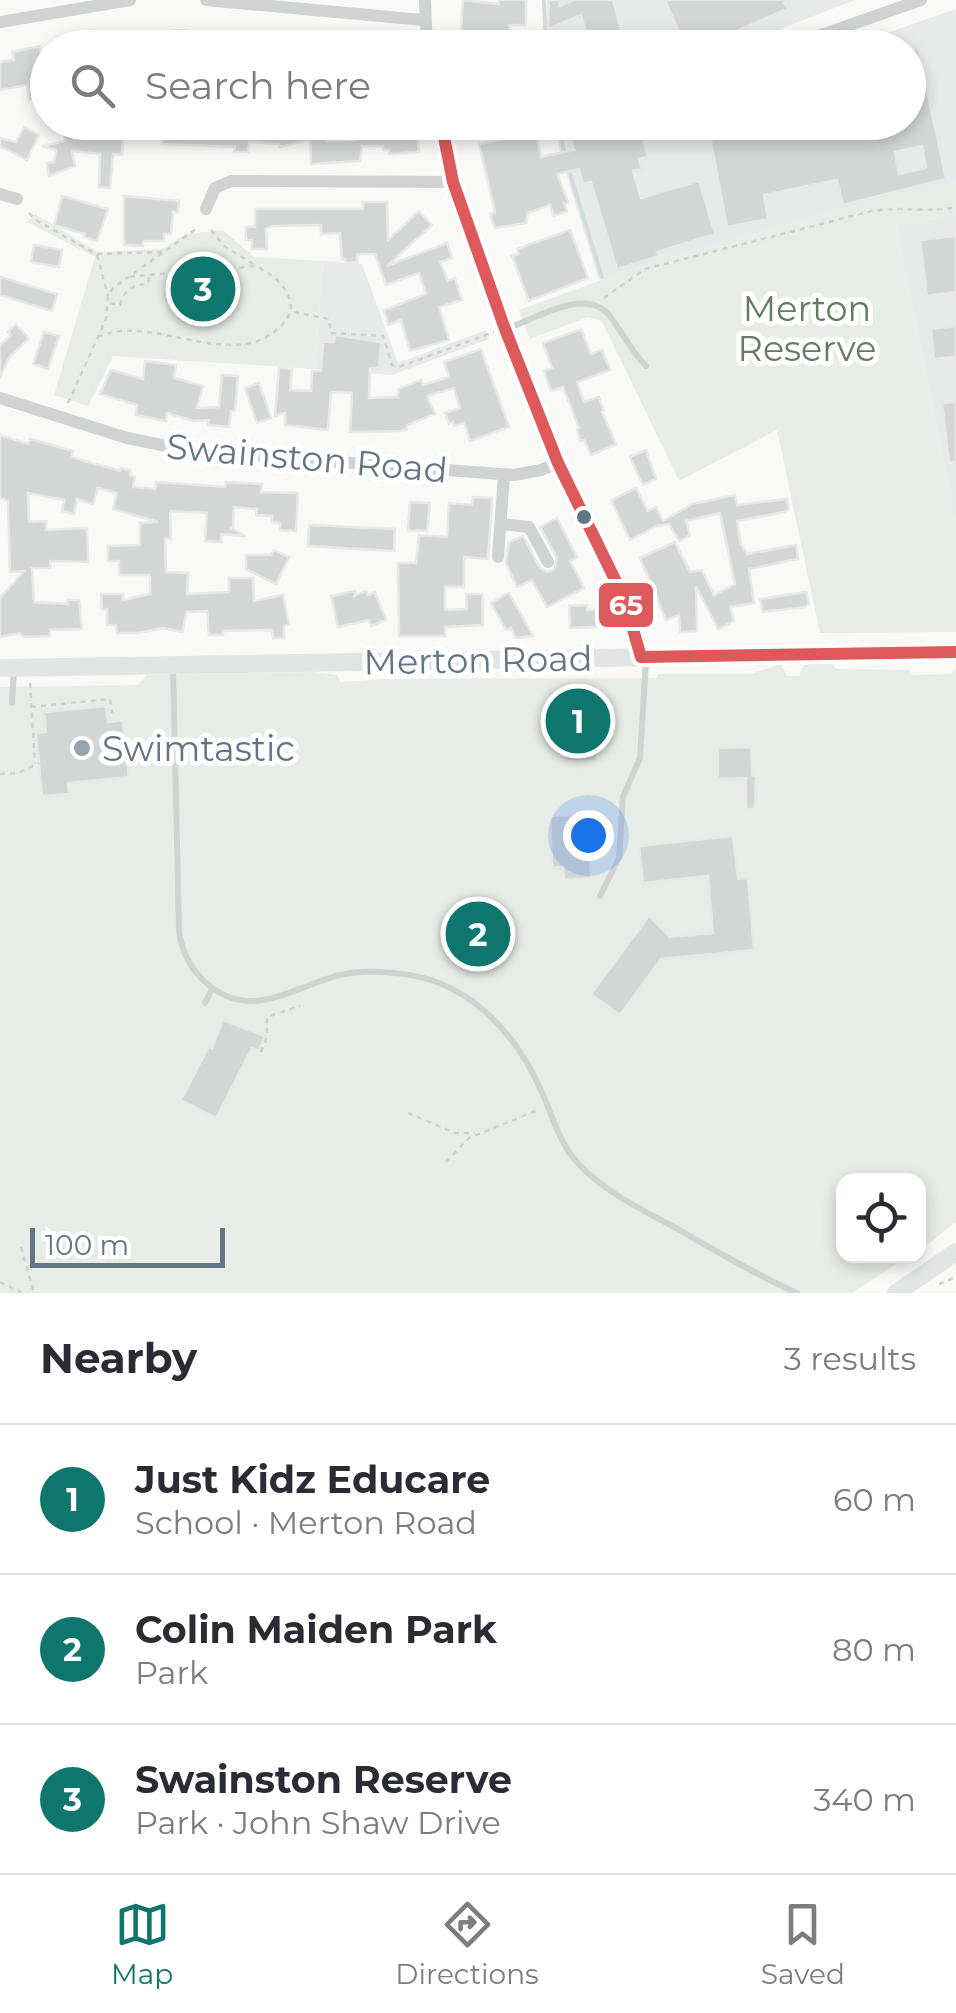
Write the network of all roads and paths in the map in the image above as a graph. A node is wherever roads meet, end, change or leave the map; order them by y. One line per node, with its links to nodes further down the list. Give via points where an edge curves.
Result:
1 (130, 0): 6 (street)
2 (206, 0): 5 (street)
3 (424, 0): 5 (street)
4 (921, 0): 8 (street)
5 (423, 20): 7 (street)
6 (0, 22)
7 (425, 30)
8 (835, 30)
9 (445, 140): 10 (street)
10 (453, 182): 14 (street, via 230,181 215,188); 26 (street)
11 (0, 194): 12 (street)
12 (17, 199)
13 (956, 207): 24 (path, via 872,211 645,269)
14 (206, 209)
15 (30, 213): 19 (path)
16 (196, 230): 18 (path)
17 (212, 230): 20 (path)
18 (164, 252): 19 (path); 22 (path)
19 (96, 254): 23 (path)
20 (256, 266): 21 (path); 25 (path, via 286,289)
21 (149, 275): 22 (path); 23 (path, via 148,284 132,287 120,304)
22 (125, 277): 23 (path)
23 (108, 300): 27 (path)
24 (594, 303): 26 (lane, via 568,305); 28 (lane)
25 (291, 311): 26 (path, via 329,318 330,332 382,336 392,366 399,367); 27 (path, via 278,330 247,344 142,332)
26 (500, 331): 31 (street)
27 (98, 337): 30 (path)
28 (646, 366)
29 (0, 398): 32 (street, Swainston Road, via 158,446)
30 (68, 403)
31 (558, 463): 32 (street, Swainston Road); 37 (street, via 620,588)
32 (504, 474): 33 (street)
33 (501, 524): 34 (street); 35 (street, via 529,527)
34 (498, 557)
35 (548, 562)
36 (956, 652): 37 (main road, Merton Road)
37 (643, 657): 38 (main road, Merton Road); 45 (lane, via 640,758 623,798 618,858)
38 (173, 665): 39 (main road, Merton Road); 46 (lane, via 179,932 195,972)
39 (7, 668): 41 (lane)
40 (30, 682): 42 (path)
41 (12, 703)
42 (31, 707): 43 (path, via 110,699); 44 (path, via 37,764)
43 (112, 714)
44 (0, 774)
45 (600, 896)
46 (212, 989): 47 (lane); 50 (lane, via 260,1002 336,976 432,980 497,1021)
47 (205, 1003)
48 (300, 1006): 49 (path, via 267,1017)
49 (261, 1052)
50 (547, 1106): 52 (path); 59 (lane, via 574,1159 616,1195)
51 (408, 1113): 52 (path, via 455,1133)
52 (481, 1132): 53 (path)
53 (446, 1162)
54 (21, 1247): 58 (path)
55 (956, 1252): 60 (main road)
56 (0, 1282): 57 (path)
57 (22, 1293)
58 (34, 1293)
59 (796, 1293)
60 (897, 1293)

